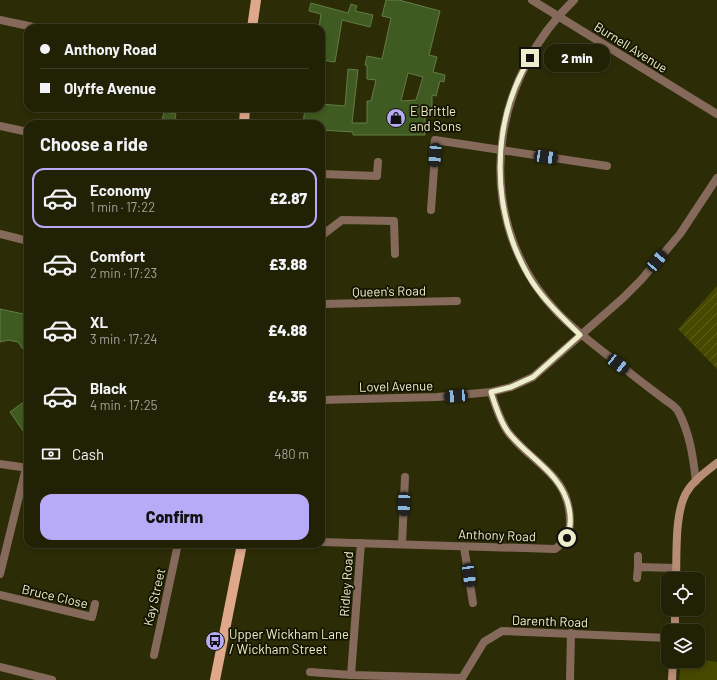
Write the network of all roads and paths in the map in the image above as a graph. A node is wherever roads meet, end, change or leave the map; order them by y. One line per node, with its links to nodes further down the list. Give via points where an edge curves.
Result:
1 (256, 0): 6 (main road)
2 (532, 0): 4 (street, Burnell Avenue)
3 (574, 0): 4 (street)
4 (558, 17): 8 (street, Burnell Avenue); 11 (street, via 524,68 515,89 506,118)
5 (0, 20): 7 (street)
6 (253, 24)
7 (24, 25)
8 (717, 114)
9 (0, 126): 10 (street)
10 (24, 131)
11 (501, 150): 13 (street); 16 (street, via 436,140 433,153 435,155); 23 (street, via 501,191 504,210 519,257 540,292)
12 (378, 162): 14 (street, via 378,176)
13 (607, 166)
14 (325, 174)
15 (717, 178): 23 (street, Lovel Avenue, via 680,234 649,271 623,298)
16 (431, 210)
17 (325, 233): 20 (street, via 342,220 394,221)
18 (0, 234): 19 (street)
19 (24, 240)
20 (395, 254)
21 (457, 301): 22 (street, Queen's Road)
22 (325, 304)
23 (580, 335): 24 (street, Lovel Avenue, via 533,377 511,387); 31 (street, via 677,410 691,443)
24 (491, 392): 25 (street, Lovel Avenue, via 437,397); 35 (street, Anthony Road, via 507,431 562,488 568,502 570,529 567,538 555,549)
25 (325, 400)
26 (717, 463): 31 (street)
27 (0, 464): 28 (street)
28 (24, 468)
29 (405, 477): 34 (street)
30 (24, 480): 42 (street)
31 (696, 481): 40 (street, via 682,502)
32 (325, 542): 33 (street, Anthony Road)
33 (361, 543): 34 (street, Anthony Road); 53 (street, Ridley Road)
34 (402, 544): 35 (street, Anthony Road)
35 (464, 547): 45 (street)
36 (177, 548): 49 (street, Kay Street)
37 (241, 548): 55 (main road)
38 (638, 556): 39 (street)
39 (638, 567): 40 (street); 43 (street)
40 (676, 568): 41 (street)
41 (676, 572)
42 (0, 574)
43 (637, 578)
44 (0, 595): 46 (street, Bruce Close, via 92,617)
45 (473, 603)
46 (95, 604)
47 (571, 633): 48 (street, Darenth Road); 53 (street, Darenth Road, via 502,631 484,642 462,678); 56 (street)
48 (661, 638)
49 (154, 655)
50 (0, 667): 54 (street)
51 (673, 668): 57 (street)
52 (310, 672): 53 (street, Darenth Road)
53 (351, 675)
54 (52, 680)
55 (215, 680)
56 (570, 680)
57 (672, 680)

